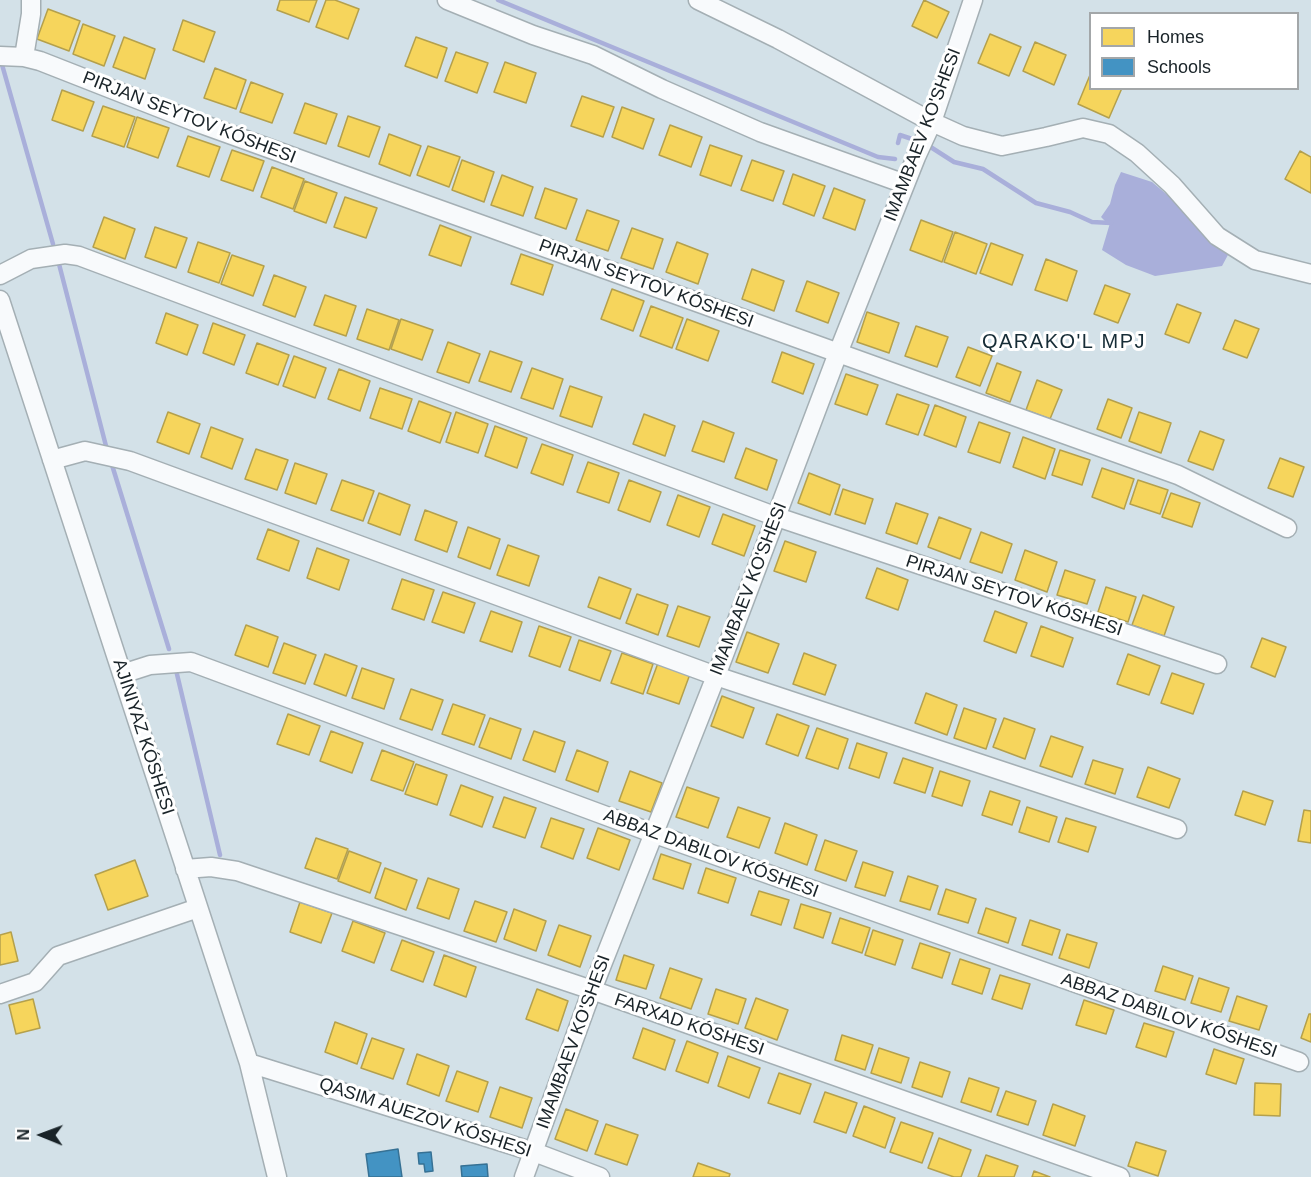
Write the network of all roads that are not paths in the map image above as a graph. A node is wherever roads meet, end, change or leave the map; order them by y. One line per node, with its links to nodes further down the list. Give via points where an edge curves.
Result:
1 (31, 0): 6 (street)
2 (447, 0): 8 (street, via 593,55 760,132)
3 (699, 0): 7 (street)
4 (973, 0): 7 (street, IMAMBAEV KO'SHESI)
5 (0, 56): 6 (street)
6 (24, 57): 12 (street)
7 (932, 122): 8 (street, IMAMBAEV KO'SHESI); 9 (street, via 963,136 1002,146 1083,128 1109,134 1172,185 1217,236 1255,260)
8 (905, 184): 12 (street, IMAMBAEV KO'SHESI)
9 (1311, 274)
10 (0, 275): 14 (street, via 31,259 79,256)
11 (0, 300): 13 (street, AJINIYAZ KÓSHESI)
12 (837, 353): 14 (street, IMAMBAEV KO'SHESI); 15 (street, via 1178,475)
13 (52, 460): 17 (street, AJINIYAZ KÓSHESI); 18 (street, via 85,451 130,461)
14 (777, 517): 16 (street); 18 (street, IMAMBAEV KO'SHESI)
15 (1287, 528)
16 (1217, 664)
17 (122, 674): 20 (street, via 150,665 190,662); 21 (street, AJINIYAZ KÓSHESI)
18 (716, 676): 19 (street); 20 (street, IMAMBAEV KO'SHESI)
19 (1177, 829)
20 (655, 834): 23 (street, IMAMBAEV KO'SHESI); 25 (street)
21 (185, 869): 22 (street, AJINIYAZ KÓSHESI); 23 (street, FARXAD KÓSHESI, via 237,871)
22 (198, 908): 24 (street, via 58,956 35,982); 26 (street, AJINIYAZ KÓSHESI)
23 (592, 990): 27 (street, IMAMBAEV KO'SHESI); 31 (street, FARXAD KÓSHESI)
24 (0, 994)
25 (1299, 1062)
26 (249, 1063): 27 (street); 28 (street, AJINIYAZ KÓSHESI)
27 (534, 1152): 29 (street, IMAMBAEV KO'SHESI); 30 (street)
28 (277, 1177)
29 (524, 1177)
30 (600, 1177)
31 (1120, 1177)

